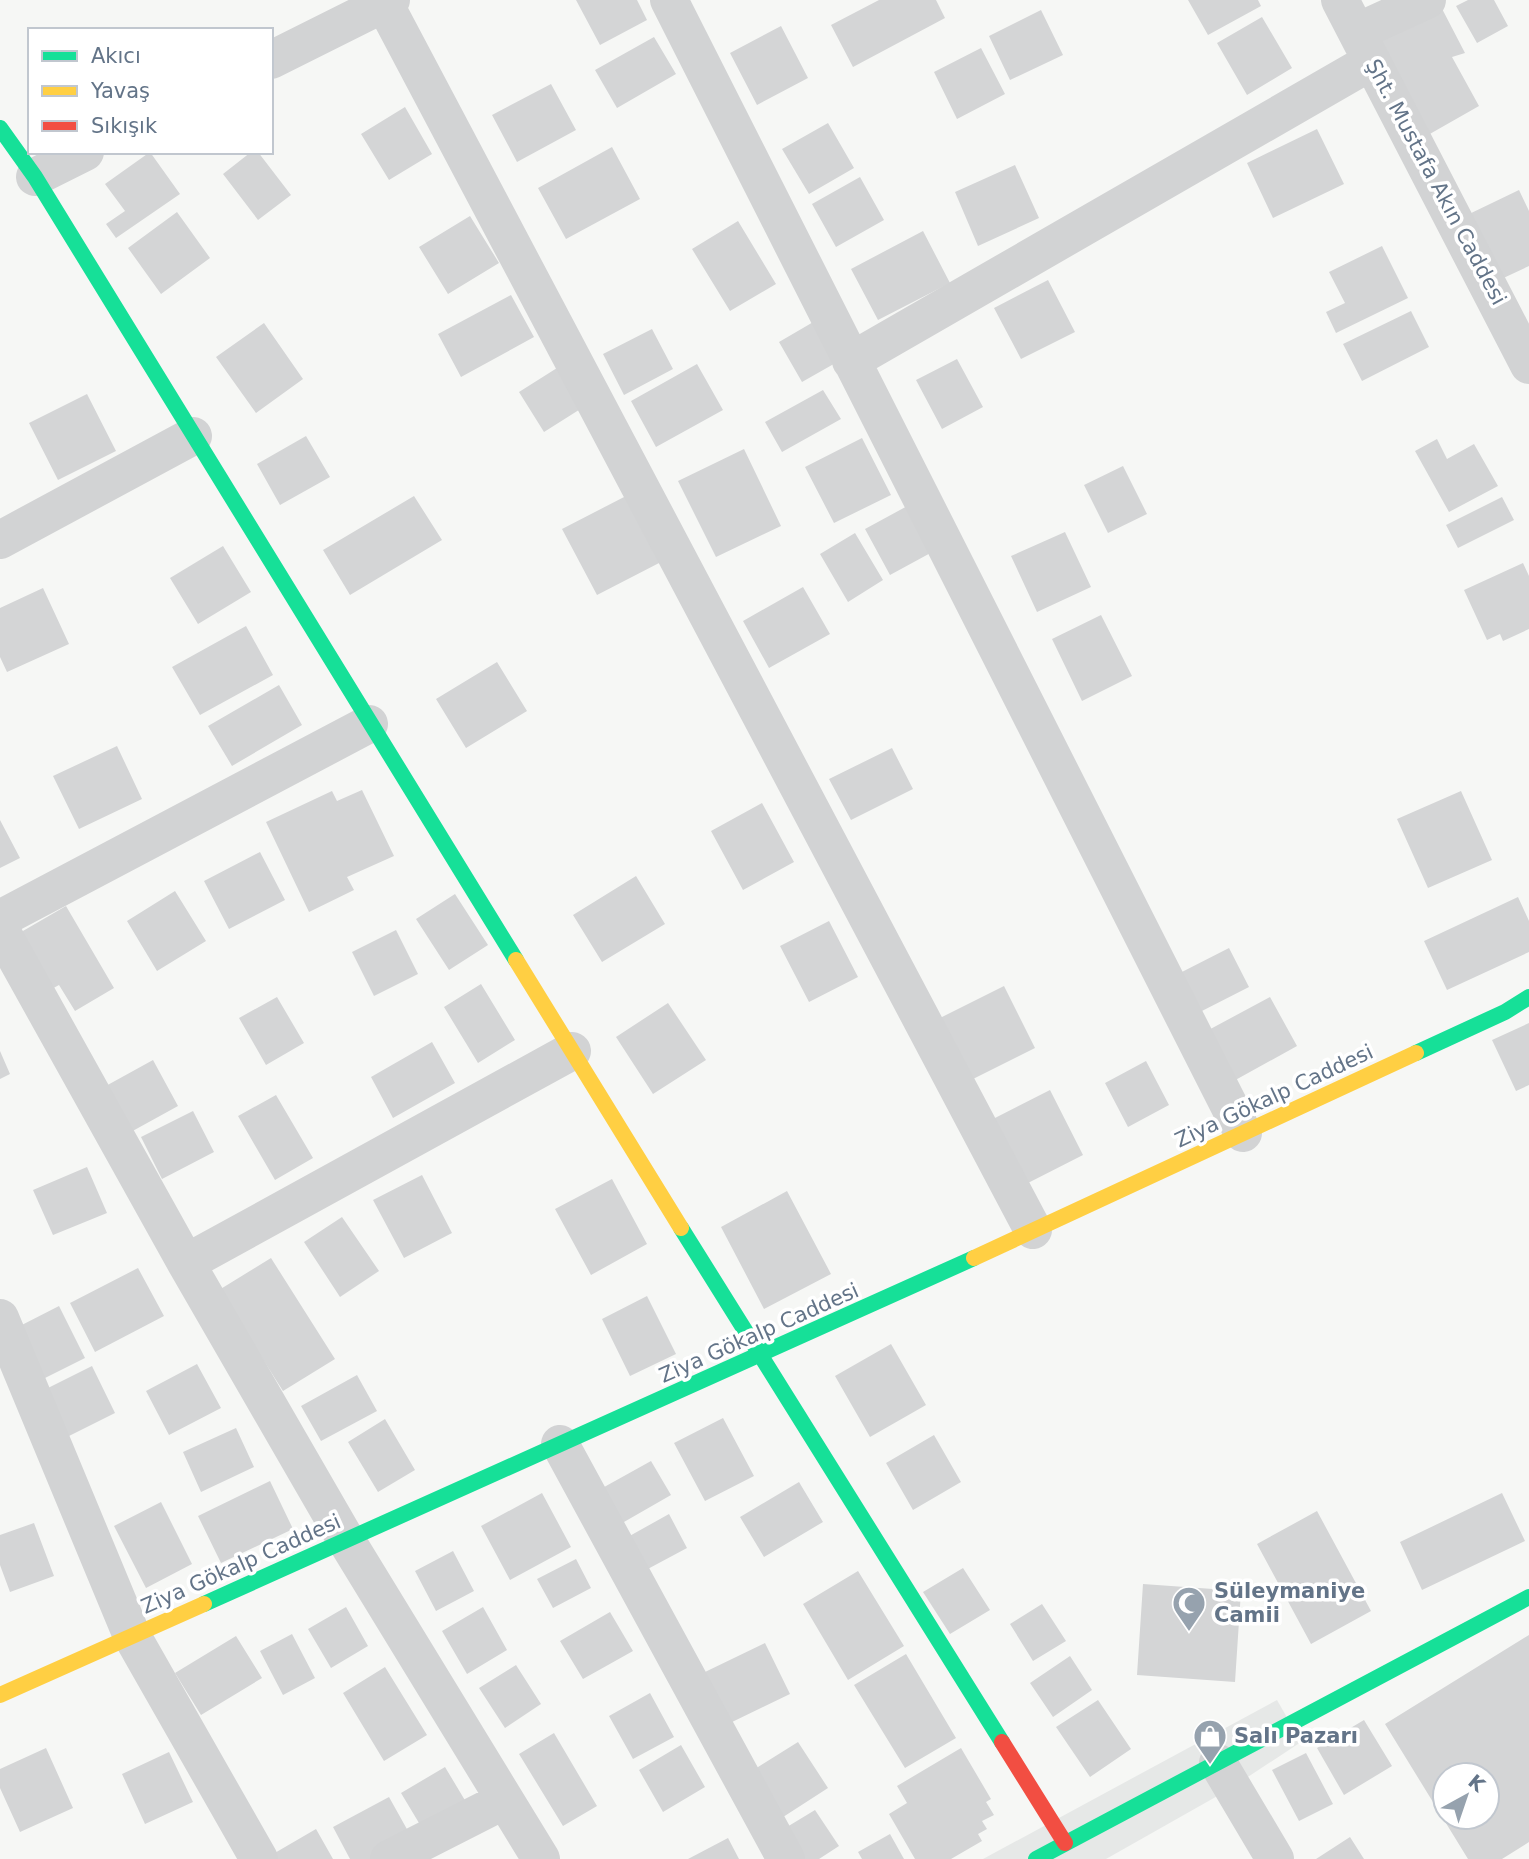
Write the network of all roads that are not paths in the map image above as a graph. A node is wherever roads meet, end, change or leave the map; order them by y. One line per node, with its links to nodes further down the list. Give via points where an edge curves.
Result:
1 (1427, 0): 4 (street)
2 (387, 2): 5 (street); 20 (street)
3 (680, 4): 10 (street)
4 (1356, 31): 9 (street, Şht. Mustafa Akın Caddesi); 10 (street)
5 (273, 59)
6 (0, 128): 8 (street)
7 (81, 154): 8 (street)
8 (35, 177): 12 (street)
9 (1517, 305): 11 (street, Şht. Mustafa Akın Caddesi)
10 (851, 361): 19 (street)
11 (1529, 365)
12 (193, 436): 13 (street); 14 (street)
13 (0, 540)
14 (369, 724): 15 (street); 18 (street)
15 (0, 919)
16 (0, 929): 21 (street)
17 (1529, 997): 19 (street, Ziya Gökalp Caddesi)
18 (572, 1051): 21 (street); 23 (street)
19 (1242, 1133): 20 (street, Ziya Gökalp Caddesi)
20 (1033, 1230): 23 (street, Ziya Gökalp Caddesi)
21 (186, 1263): 25 (street)
22 (0, 1318): 27 (street)
23 (759, 1355): 24 (street, Ziya Gökalp Caddesi); 31 (street)
24 (560, 1444): 25 (street, Ziya Gökalp Caddesi); 35 (street)
25 (346, 1540): 27 (street, Ziya Gökalp Caddesi); 30 (street)
26 (1529, 1597): 29 (street)
27 (132, 1636): 28 (street, Ziya Gökalp Caddesi); 32 (street)
28 (0, 1695)
29 (1218, 1763): 31 (street); 37 (street)
30 (505, 1800): 33 (street); 34 (street)
31 (1065, 1843): 36 (street)
32 (259, 1859)
33 (388, 1859)
34 (541, 1859)
35 (786, 1859)
36 (1036, 1859)
37 (1275, 1859)

